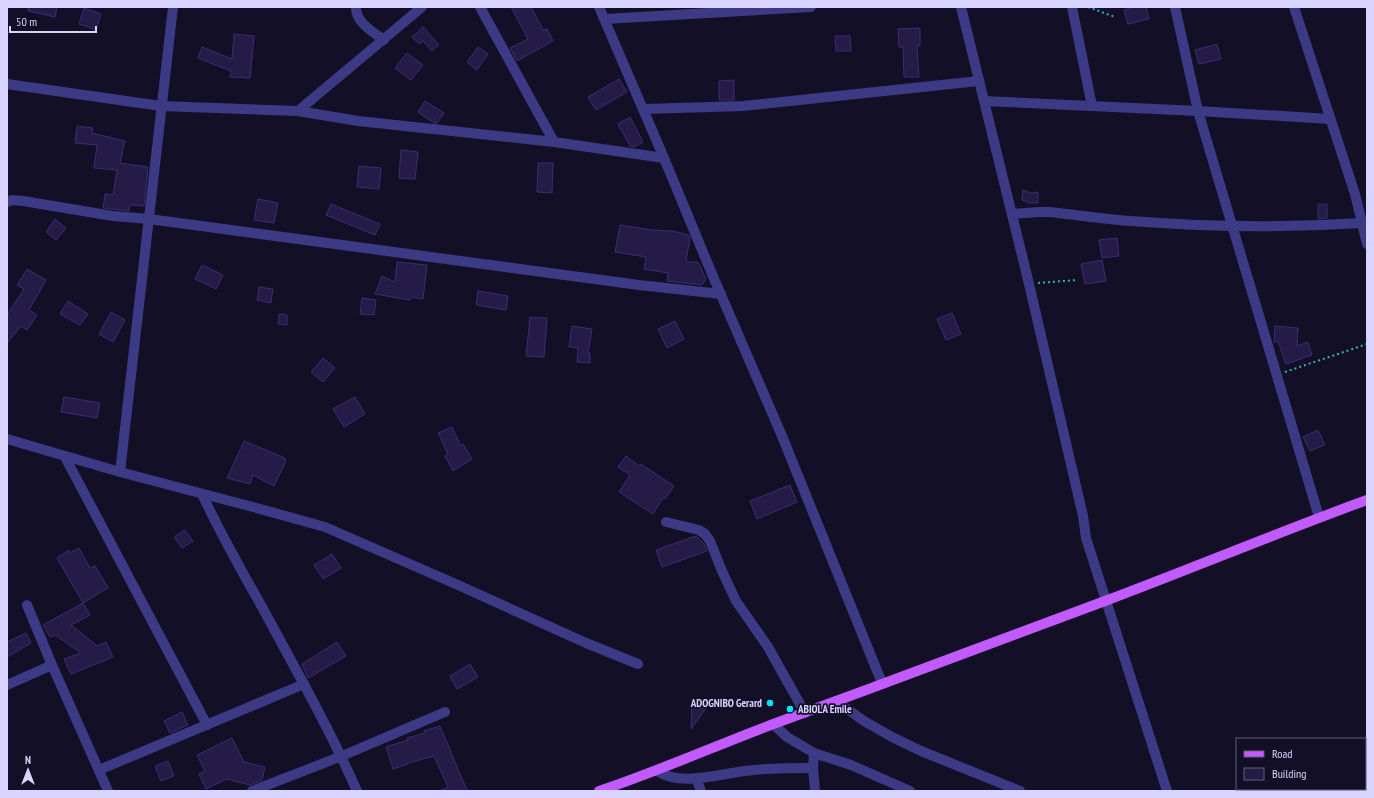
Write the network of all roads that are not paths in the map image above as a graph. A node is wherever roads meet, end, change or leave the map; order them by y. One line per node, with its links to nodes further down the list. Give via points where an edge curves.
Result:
1 (173, 7): 16 (street)
2 (356, 7): 12 (street, via 360,21)
3 (422, 7): 12 (street)
4 (480, 7): 22 (street)
5 (599, 7): 11 (street)
6 (811, 7): 11 (street)
7 (961, 7): 13 (street)
8 (1072, 7): 17 (street)
9 (1175, 7): 20 (street)
10 (1294, 7): 21 (street)
11 (605, 19): 18 (street)
12 (384, 40): 19 (street)
13 (979, 81): 15 (street); 18 (street, via 744,106)
14 (7, 84): 16 (street)
15 (984, 101): 17 (street); 25 (street)
16 (161, 106): 19 (street); 26 (street)
17 (1092, 106): 20 (street)
18 (643, 109): 23 (street)
19 (298, 111): 22 (street, via 358,121)
20 (1198, 111): 21 (street); 28 (street)
21 (1330, 119): 27 (street)
22 (554, 142): 23 (street)
23 (664, 158): 30 (street)
24 (7, 202): 26 (street, via 24,201 113,216)
25 (1012, 214): 28 (street, via 1050,212 1131,221); 38 (street, via 1086,538)
26 (149, 219): 30 (street); 33 (street)
27 (1362, 223): 28 (street, via 1283,227); 29 (street)
28 (1232, 226): 36 (street)
29 (1367, 244)
30 (721, 294): 42 (street, via 782,436)
31 (7, 439): 32 (street)
32 (65, 457): 33 (street); 49 (street)
33 (120, 472): 34 (street)
34 (202, 494): 40 (street, via 325,527); 43 (street)
35 (1367, 500): 36 (main road)
36 (1319, 517): 38 (main road)
37 (666, 522): 47 (street, via 699,530 710,540 736,601 768,647)
38 (1107, 601): 42 (main road); 64 (street)
39 (27, 605): 41 (street)
40 (638, 664)
41 (52, 665): 44 (street); 53 (street)
42 (882, 683): 45 (main road)
43 (304, 684): 49 (street); 51 (street)
44 (7, 685)
45 (836, 701): 47 (main road); 63 (street, via 892,737)
46 (445, 712): 51 (street)
47 (805, 713): 48 (main road)
48 (773, 724): 50 (street, via 787,737); 54 (main road)
49 (207, 725): 53 (street)
50 (814, 753): 52 (street); 62 (street, via 851,765)
51 (342, 756): 57 (street); 58 (street)
52 (813, 768): 55 (street, via 752,770); 61 (street)
53 (99, 770): 56 (street)
54 (657, 771): 55 (street, via 673,778); 59 (main road)
55 (696, 778): 60 (street)
56 (108, 791)
57 (252, 791)
58 (357, 791)
59 (599, 791)
60 (701, 791)
61 (816, 791)
62 (910, 791)
63 (1020, 791)
64 (1167, 791)

